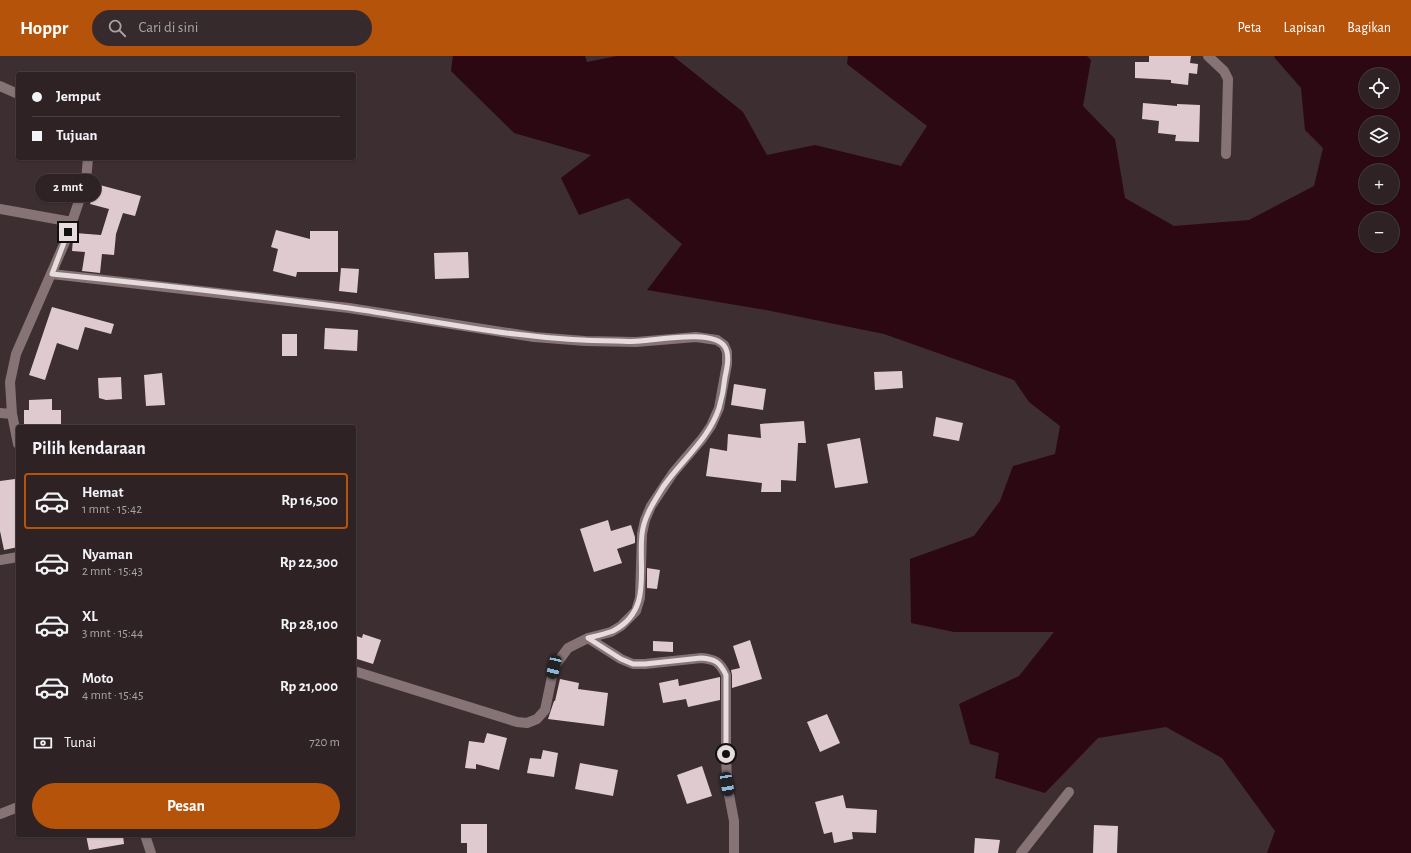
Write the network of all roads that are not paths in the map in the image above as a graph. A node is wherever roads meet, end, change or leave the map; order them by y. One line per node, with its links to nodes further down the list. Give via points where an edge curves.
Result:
1 (1208, 56): 4 (street, via 1224,71 1228,79)
2 (0, 86): 3 (street)
3 (16, 93)
4 (1226, 154)
5 (88, 160): 7 (street, via 86,181)
6 (0, 209): 7 (street)
7 (72, 222): 8 (street)
8 (52, 274): 10 (street, via 16,354 10,382); 14 (street, via 342,308 534,337 636,342 696,337 720,342 727,352 727,364 719,408 711,426 673,473 651,506 645,520 642,534 640,598 636,611 611,632)
9 (0, 413): 10 (street)
10 (12, 414): 11 (street)
11 (16, 434)
12 (16, 557): 13 (street)
13 (0, 560)
14 (588, 638): 15 (street, via 568,648 554,667 545,710 537,719 527,723); 21 (street, via 633,664 701,658 722,665 726,675 727,784 734,821)
15 (356, 672)
16 (1069, 792): 22 (street)
17 (16, 809): 18 (street)
18 (0, 814)
19 (146, 837): 20 (street)
20 (151, 853)
21 (734, 853)
22 (1021, 853)

